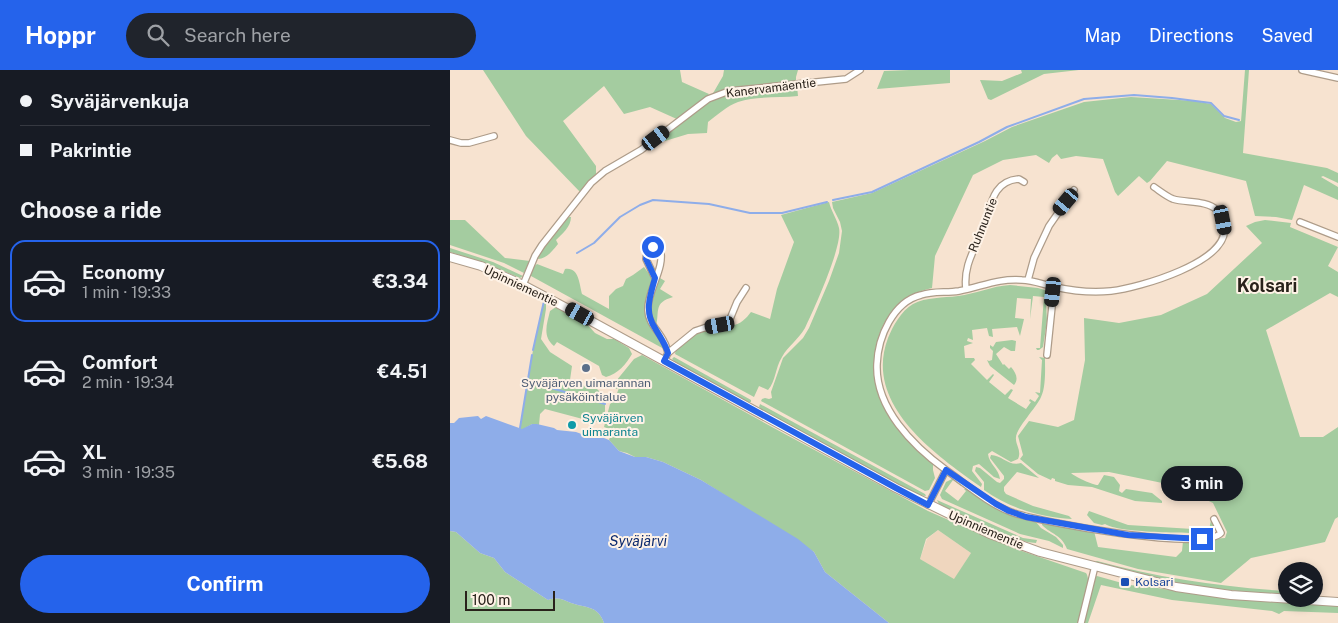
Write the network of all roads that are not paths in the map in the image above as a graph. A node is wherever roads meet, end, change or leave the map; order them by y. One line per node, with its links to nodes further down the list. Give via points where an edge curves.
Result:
1 (860, 70): 14 (street, Kanervamäentie, via 846,80 729,91 708,98 641,150 604,171 591,183 542,245)
2 (1302, 70): 3 (street)
3 (1338, 78)
4 (494, 136): 5 (street, via 469,143)
5 (450, 140)
6 (1024, 182): 17 (street, Ruhnuntie, via 1011,180 993,197 985,224 968,260)
7 (1154, 187): 15 (street, via 1172,198 1214,207 1223,220 1226,233 1222,242 1204,258 1181,271 1149,283 1110,291 1073,291)
8 (1074, 190): 13 (street, via 1049,226)
9 (1300, 222): 10 (street)
10 (1338, 237)
11 (450, 257): 14 (main road, Upinniementie, via 481,266)
12 (655, 278): 12 (street, via 662,258 660,249 653,247 647,251 646,259); 18 (street, via 648,312)
13 (1028, 280): 15 (street); 17 (street, via 997,280)
14 (523, 285): 20 (main road, Upinniementie)
15 (1054, 287): 19 (street)
16 (746, 288): 18 (street, via 726,323 699,329)
17 (966, 289): 21 (street, via 920,295 909,300 886,327 877,356 878,386 887,408 925,452)
18 (668, 353): 20 (street)
19 (1047, 355)
20 (664, 361): 22 (main road, Upinniementie)
21 (946, 470): 22 (street); 23 (street, via 996,504 1026,517 1128,535 1202,539 1216,537 1221,532)
22 (928, 505): 24 (main road, Upinniementie, via 1012,542)
23 (1214, 519)
24 (1095, 566): 25 (main road, Upinniementie, via 1198,591); 26 (street)
25 (1338, 602)
26 (1081, 623)

